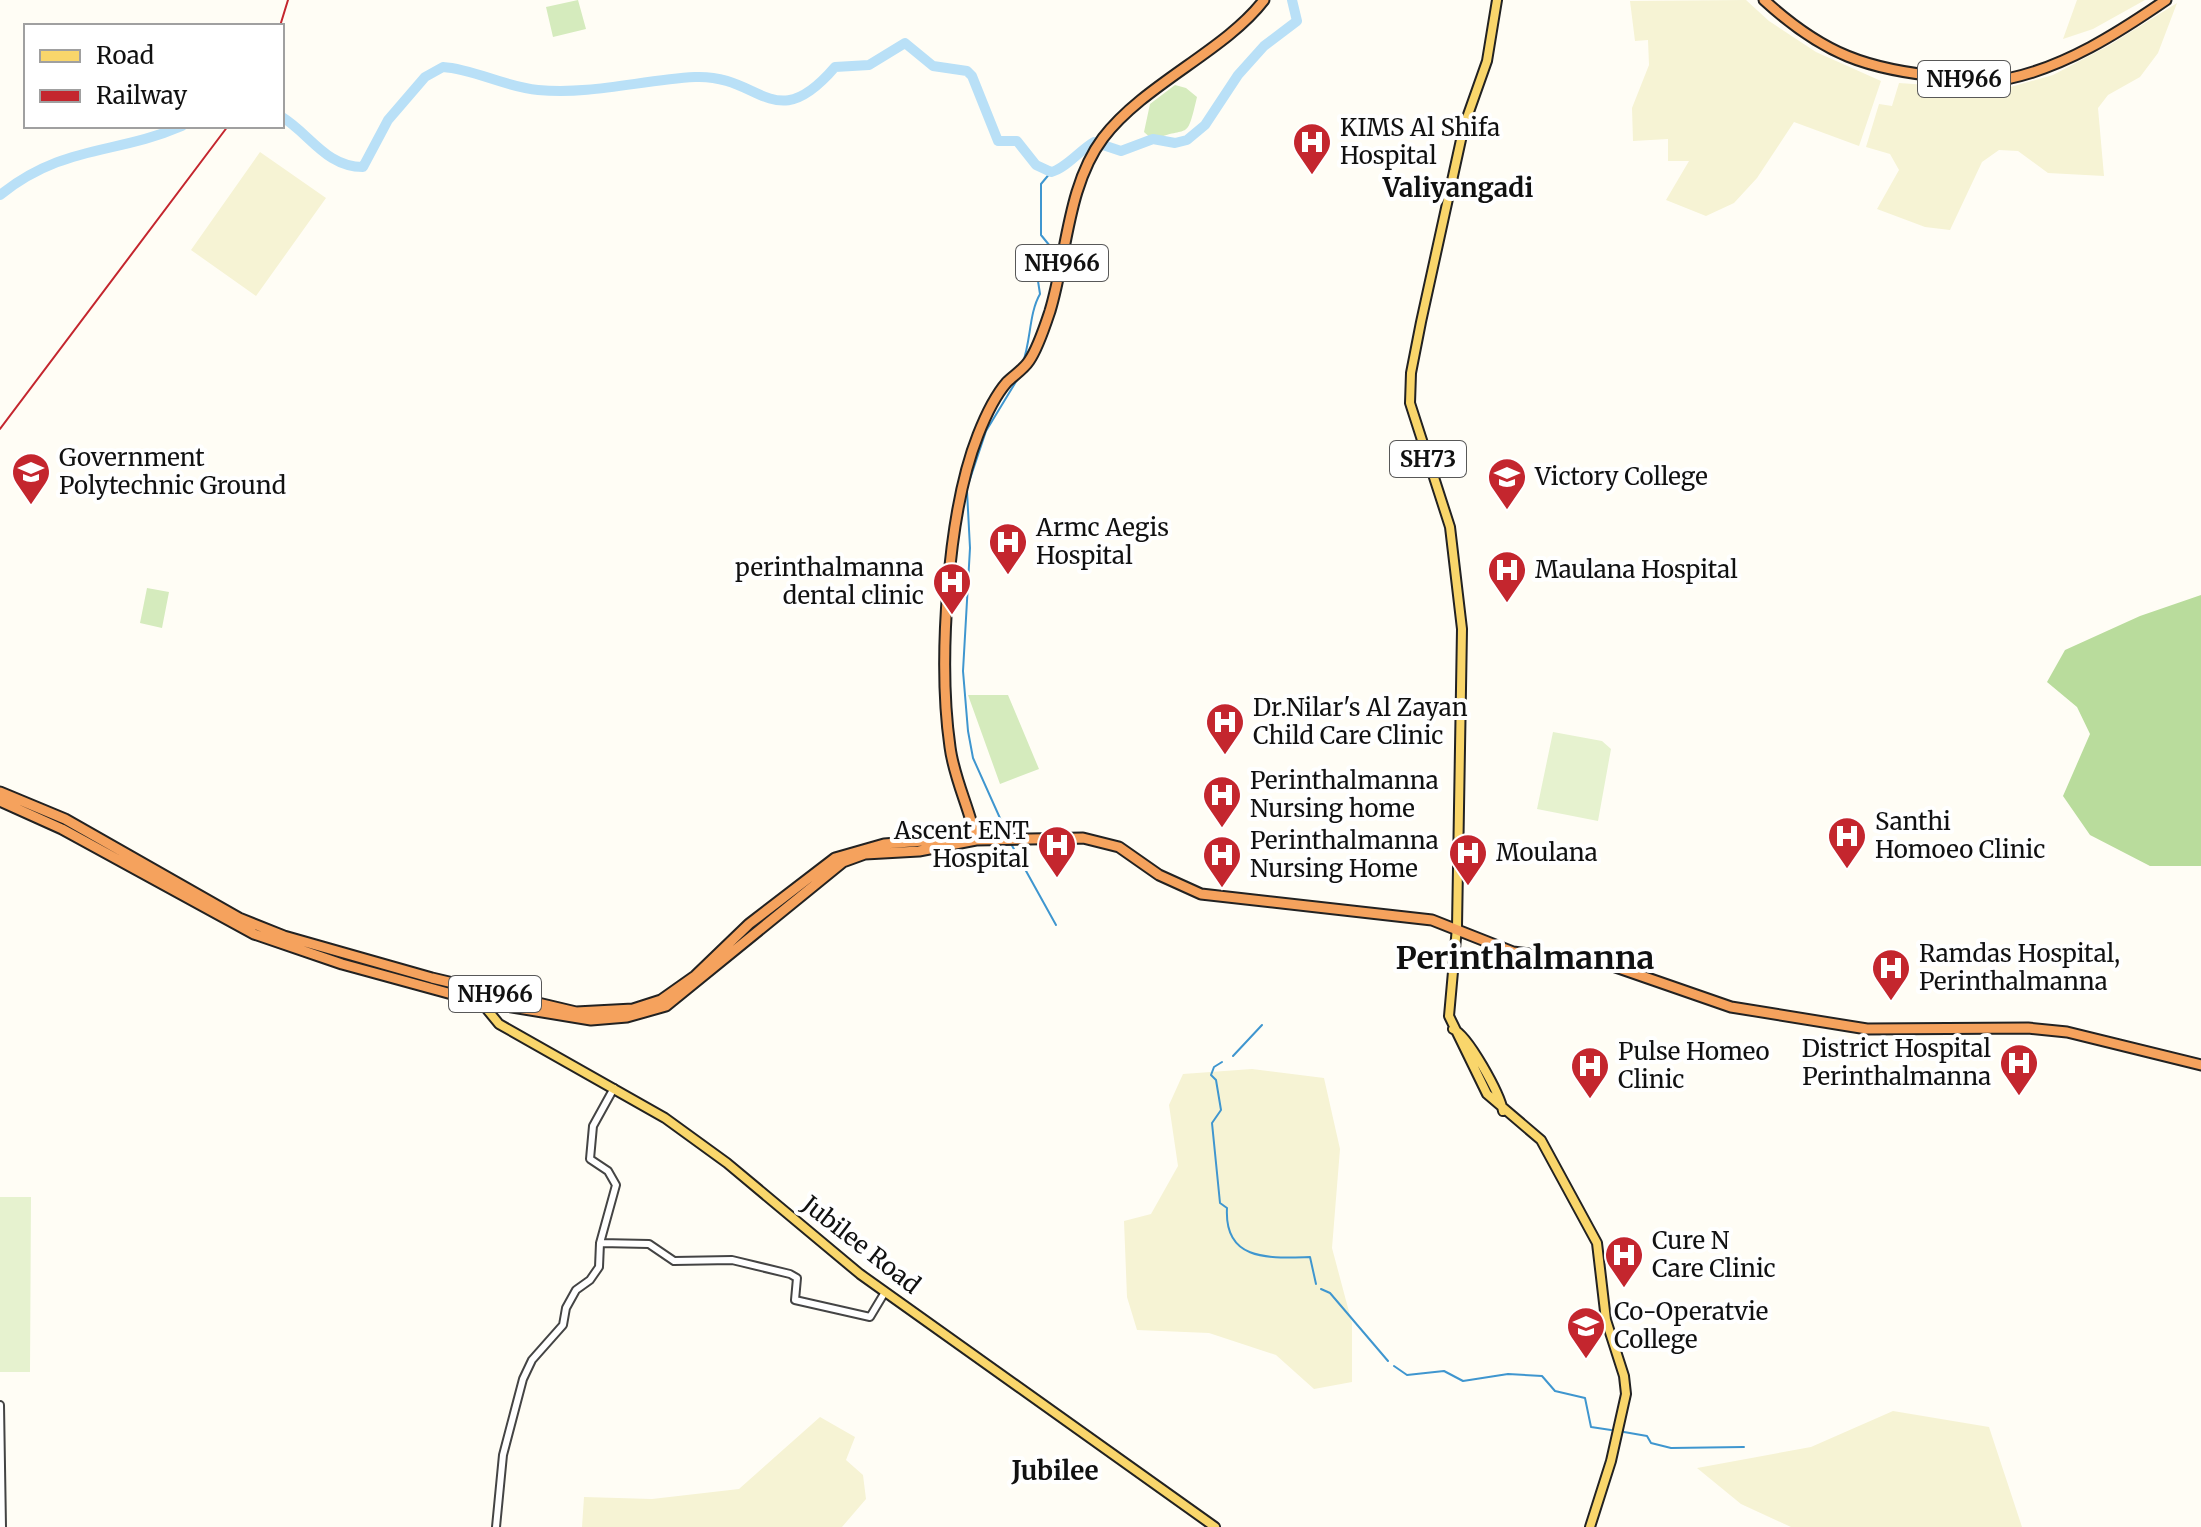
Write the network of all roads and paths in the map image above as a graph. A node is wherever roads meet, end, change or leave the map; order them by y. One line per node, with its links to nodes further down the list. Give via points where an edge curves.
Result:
1 (1264, 0): 7 (highway, NH966, via 1103,138 1076,195 1049,312 1030,360 1006,383 986,414 967,461 946,620 950,749)
2 (1497, 0): 9 (main road, SH73, via 1487,61 1464,126 1421,322 1410,399 1450,527 1461,607)
3 (1764, 0): 4 (highway, NH966, via 1799,32 1870,67 1978,80 2005,80 2062,62)
4 (2166, 0)
5 (0, 792): 10 (highway, NH966, via 65,819 239,918 339,953)
6 (0, 801): 11 (highway, NH966, via 47,821 254,934)
7 (976, 840): 8 (highway, NH966, via 935,849); 9 (highway, via 1104,841 1201,894 1402,915)
8 (866, 851): 10 (highway, NH966, via 835,858 661,1000 633,1009 576,1012); 11 (highway, NH966, via 843,862 666,1006 591,1020)
9 (1457, 927): 12 (highway, via 1513,952 1607,964 1731,1007 1806,1021 1867,1029 2067,1032); 20 (main road, via 1448,1004 1452,1028 1465,1036 1503,1112 1541,1140 1599,1252 1606,1320 1626,1394)
10 (485, 991): 11 (highway, via 477,994)
11 (481, 1002): 13 (main road, Jubilee Road, via 499,1024)
12 (2201, 1065)
13 (614, 1088): 14 (street, via 592,1133 590,1159 608,1171 616,1185); 15 (main road, Jubilee Road, via 727,1163)
14 (600, 1243): 15 (street, via 649,1244 674,1261 732,1260 790,1274 797,1278 795,1300 870,1317); 18 (street, via 599,1267 576,1290 563,1325 532,1360 523,1379 501,1464)
15 (885, 1292): 19 (main road, Jubilee Road)
16 (0, 1405): 17 (street)
17 (2, 1527)
18 (496, 1527)
19 (1215, 1527)
20 (1590, 1527)

